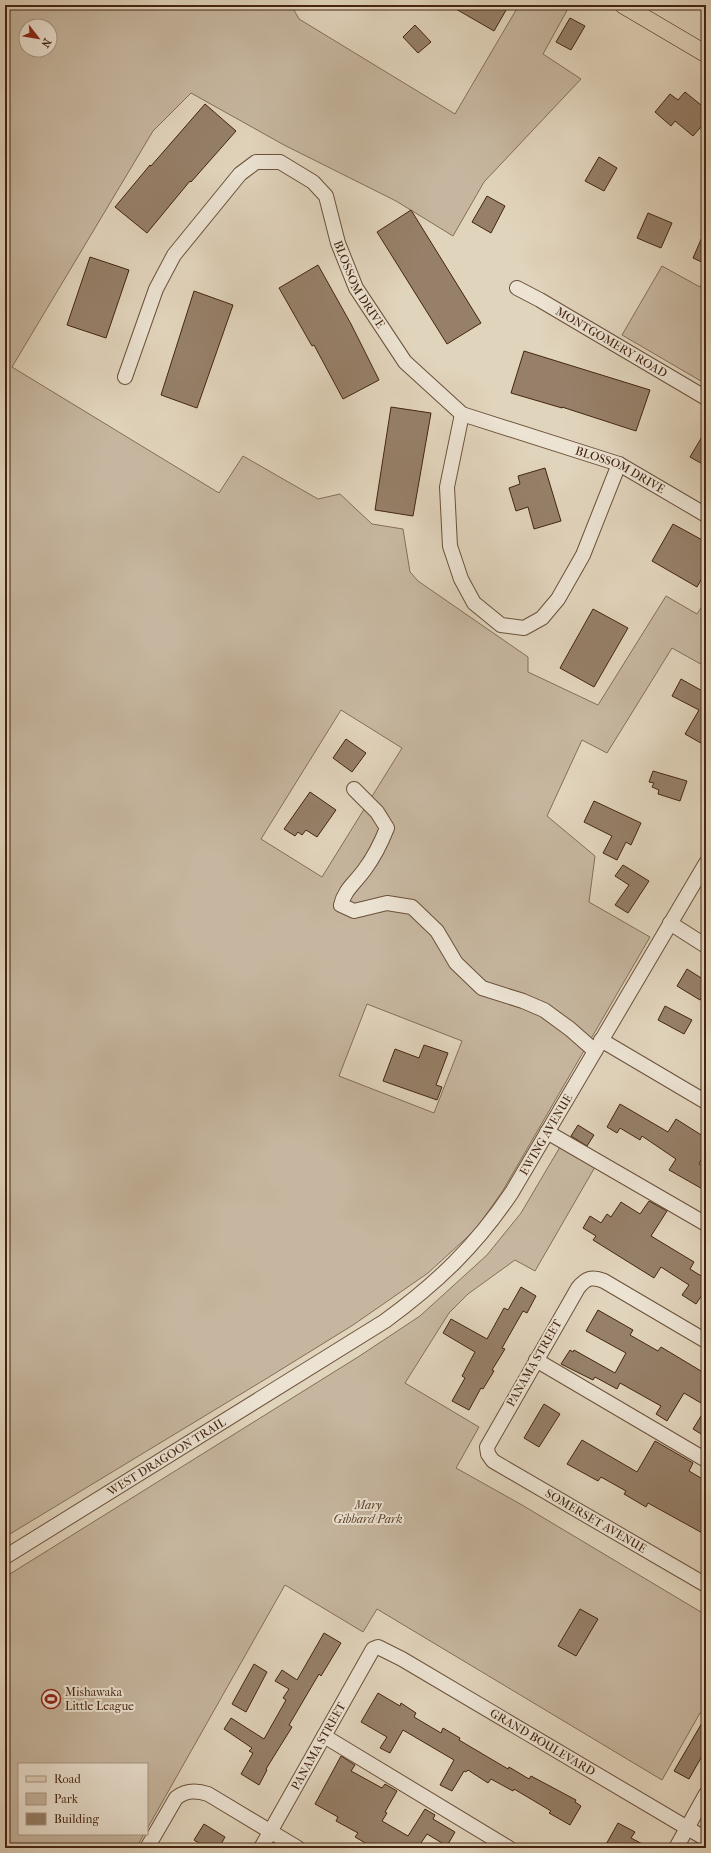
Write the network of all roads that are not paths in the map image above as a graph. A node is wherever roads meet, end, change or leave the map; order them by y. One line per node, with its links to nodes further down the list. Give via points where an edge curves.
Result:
1 (623, 5): 2 (main road)
2 (706, 54)
3 (517, 288): 5 (street, MONTGOMERY ROAD)
4 (125, 377): 6 (street, BLOSSOM DRIVE, via 156,289 174,255 240,174 256,162 280,162 313,182 326,196 338,242 356,288 404,362)
5 (706, 398)
6 (462, 414): 7 (street, BLOSSOM DRIVE); 7 (street, via 447,487 450,546 461,580 474,603 501,625 524,628 542,618 558,599 584,555)
7 (619, 464): 8 (street, BLOSSOM DRIVE)
8 (706, 515)
9 (354, 789): 13 (street, via 377,812 387,828 379,848 343,896 341,905 354,911 387,902 412,907 437,931 456,963 482,988 544,1010)
10 (706, 863): 11 (street, EWING AVENUE)
11 (670, 923): 12 (street); 13 (street, EWING AVENUE)
12 (706, 946)
13 (598, 1045): 14 (street); 15 (street, EWING AVENUE)
14 (706, 1102)
15 (547, 1132): 16 (street); 18 (street, EWING AVENUE, via 499,1211 458,1260 414,1300)
16 (706, 1224)
17 (706, 1341): 19 (street, PANAMA STREET, via 604,1281 590,1278 583,1281 578,1288)
18 (328, 1356): 22 (street, WEST DRAGOON TRAIL)
19 (536, 1360): 20 (street, PANAMA STREET, via 488,1447); 21 (street)
20 (488, 1454): 23 (street, SOMERSET AVENUE, via 493,1461)
21 (706, 1460)
22 (5, 1557)
23 (706, 1586)
24 (378, 1647): 25 (street, PANAMA STREET, via 373,1649); 27 (street, GRAND BOULEVARD)
25 (324, 1736): 28 (street, PANAMA STREET); 33 (street)
26 (706, 1794): 27 (street)
27 (688, 1828): 29 (street, GRAND BOULEVARD); 34 (street)
28 (270, 1831): 30 (street, via 208,1794 194,1791 183,1793 176,1798); 31 (street, PANAMA STREET); 32 (street)
29 (706, 1839)
30 (147, 1848)
31 (261, 1848)
32 (298, 1848)
33 (509, 1848)
34 (676, 1848)

